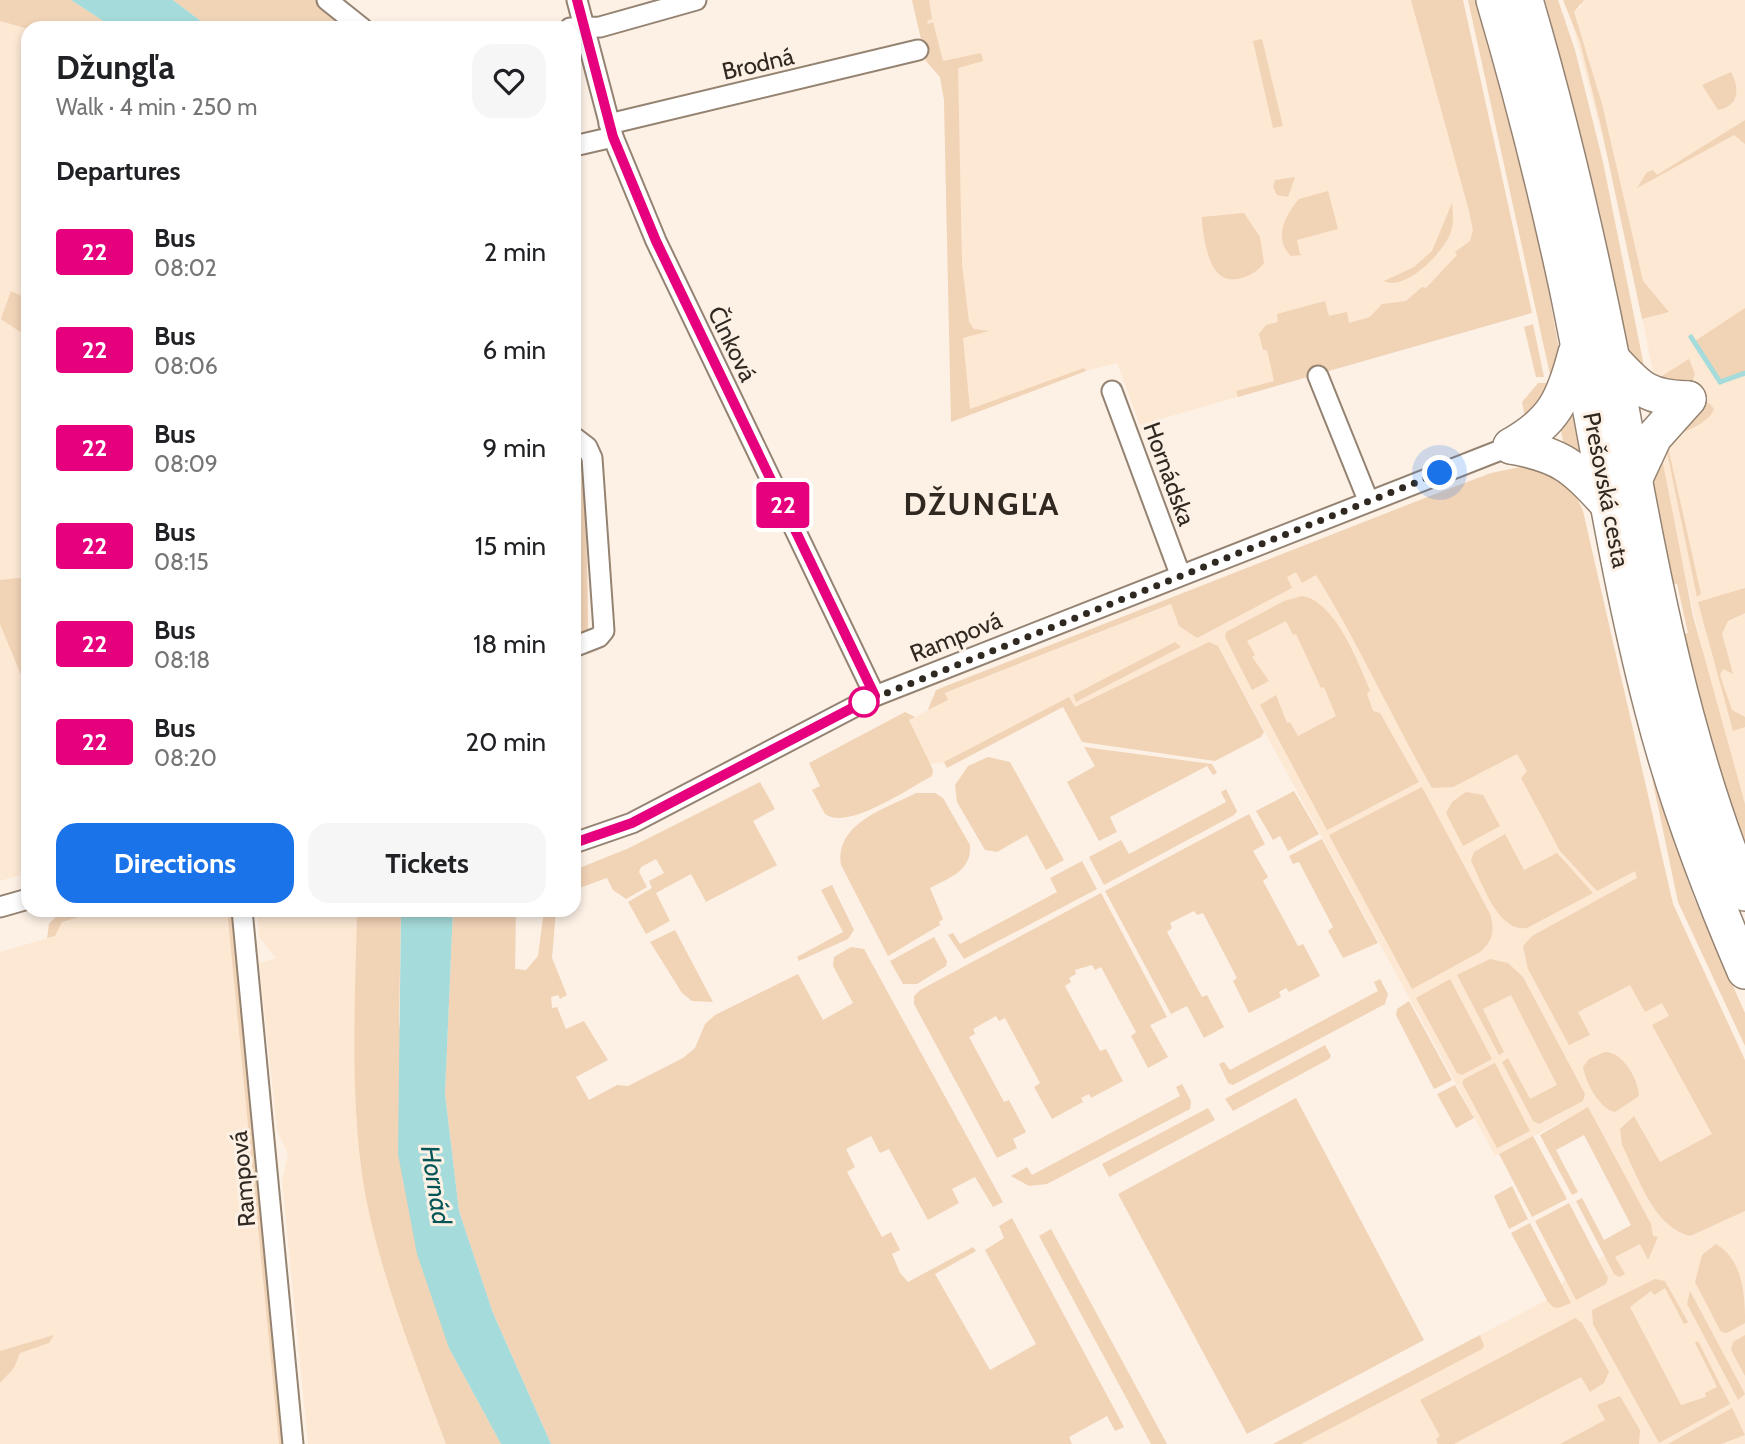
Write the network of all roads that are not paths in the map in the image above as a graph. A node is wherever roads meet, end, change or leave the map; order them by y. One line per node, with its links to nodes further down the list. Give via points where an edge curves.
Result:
1 (327, 0): 6 (street)
2 (576, 0): 7 (street, Člnková)
3 (696, 0): 8 (street, via 600,27)
4 (1494, 0): 13 (highway, Prešovská cesta, via 1537,157)
5 (1525, 0): 14 (highway, Prešovská cesta, via 1561,129)
6 (353, 21)
7 (577, 21)
8 (581, 27)
9 (581, 39): 11 (street, Člnková)
10 (918, 50): 11 (street, Brodná)
11 (611, 131): 12 (street, Brodná); 24 (street, Člnková, via 656,241)
12 (581, 143)
13 (1578, 346): 18 (highway, via 1561,402 1531,436); 21 (highway, Prešovská cesta)
14 (1611, 358): 19 (highway, Prešovská cesta); 19 (highway, via 1646,392 1660,398 1688,399 1654,437)
15 (1318, 376): 20 (street)
16 (1112, 391): 22 (street, Hornádska)
17 (581, 442): 23 (street, via 593,465 604,631)
18 (1511, 446): 20 (street, Rampová); 21 (highway, via 1551,454)
19 (1634, 480): 28 (highway, Prešovská cesta, via 1682,703)
20 (1368, 500): 22 (street, Rampová)
21 (1608, 503): 32 (highway, Prešovská cesta, via 1664,753 1692,840)
22 (1180, 574): 24 (street, Rampová)
23 (581, 644)
24 (875, 696): 26 (street, Rampová)
25 (581, 832): 26 (street)
26 (600, 836): 27 (street, Rampová)
27 (581, 841)
28 (1745, 893)
29 (21, 901): 30 (street)
30 (0, 907)
31 (244, 917): 33 (street, Rampová)
32 (1745, 971)
33 (293, 1444)

